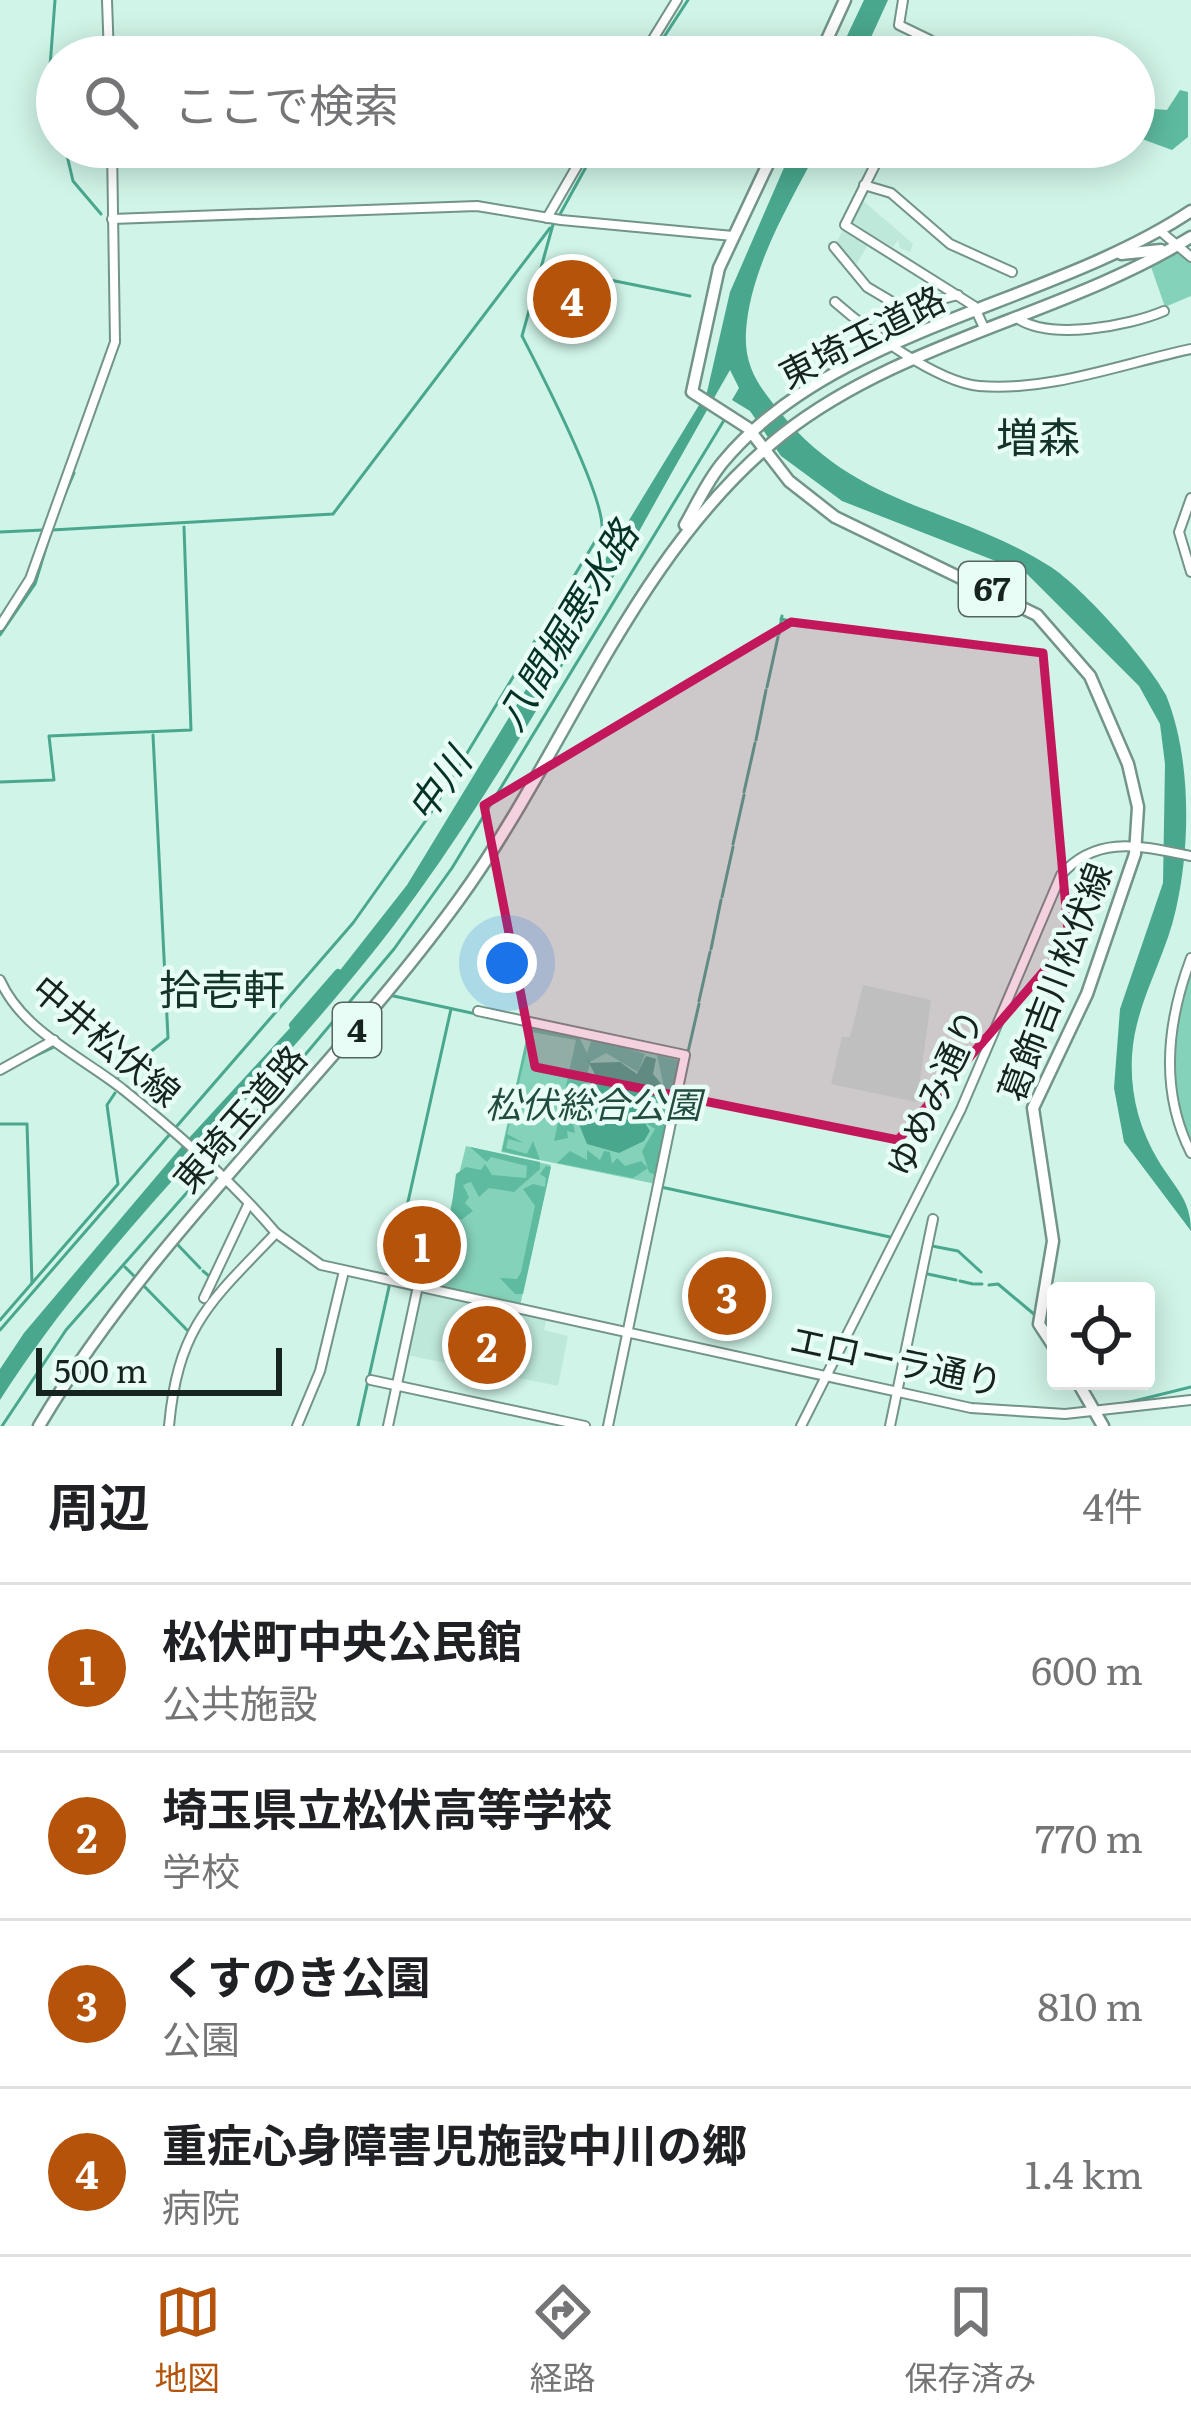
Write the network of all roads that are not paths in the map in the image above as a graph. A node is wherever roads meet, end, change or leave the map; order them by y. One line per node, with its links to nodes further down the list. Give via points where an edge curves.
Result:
1 (107, 0): 5 (street)
2 (677, 0): 6 (street)
3 (845, 0): 7 (main road)
4 (903, 0): 8 (street, via 898,22)
5 (108, 36)
6 (655, 36)
7 (829, 36)
8 (923, 36)
9 (111, 168): 15 (street)
10 (578, 168): 16 (street)
11 (766, 168): 18 (main road, 葛飾吉川松伏線 / 67)
12 (873, 168): 13 (street)
13 (864, 185): 24 (street, via 891,193 950,244); 25 (street, via 845,225)
14 (1191, 211): 17 (main road, 東埼玉道路 / 4)
15 (110, 219): 16 (street, via 477,206); 40 (street, via 115,342 30,579)
16 (552, 219): 18 (street)
17 (1159, 230): 20 (street); 23 (main road, 東埼玉道路 / 4)
18 (733, 236): 34 (main road, 葛飾吉川松伏線 / 67, via 692,388)
19 (1191, 237): 20 (main road, 東埼玉道路 / 4)
20 (1176, 246): 22 (street); 23 (main road); 29 (main road, 東埼玉道路 / 4)
21 (834, 247): 25 (street, via 864,284 904,310)
22 (1191, 257)
23 (1102, 260): 28 (main road, 東埼玉道路 / 4)
24 (1012, 272)
25 (958, 295): 28 (street)
26 (835, 302): 31 (street)
27 (1164, 311): 29 (street, via 1108,327 1035,326)
28 (978, 313): 30 (street); 31 (main road, 東埼玉道路 / 4)
29 (1018, 318): 30 (main road, 東埼玉道路 / 4)
30 (985, 331): 33 (main road, 東埼玉道路 / 4)
31 (896, 346): 33 (street); 34 (main road, 東埼玉道路 / 4, via 806,392)
32 (1191, 349): 33 (street, via 1018,385 967,383)
33 (917, 358): 35 (main road, 東埼玉道路 / 4, via 818,410)
34 (754, 432): 35 (main road, 葛飾吉川松伏線 / 67); 39 (main road, 東埼玉道路 / 4, via 712,476)
35 (766, 449): 39 (main road, 東埼玉道路 / 4, via 698,518); 41 (main road, 葛飾吉川松伏線 / 67, via 796,488 841,520 1010,597 1050,626 1095,684 1128,764)
36 (1191, 498): 37 (street, via 1181,521)
37 (1187, 550): 38 (street)
38 (1191, 572)
39 (638, 607): 49 (main road, 東埼玉道路 / 4, via 462,896)
40 (0, 626)
41 (1137, 846): 42 (street, ゆめみ通り); 58 (main road, 葛飾吉川松伏線 / 67, via 1093,979 1033,1108 1053,1241 1039,1324); 59 (street, ゆめみ通り, via 1082,856 1052,888 966,1097)
42 (1191, 856)
43 (1191, 958): 48 (street, via 1169,1047)
44 (0, 980): 46 (street, 中井松伏線)
45 (478, 1011): 57 (street, via 685,1055)
46 (54, 1040): 47 (street); 49 (street, 中井松伏線)
47 (0, 1070)
48 (1191, 1153)
49 (228, 1179): 52 (street, 中井松伏線); 66 (main road, 東埼玉道路 / 4, via 123,1304)
50 (248, 1205): 55 (street)
51 (933, 1219): 63 (street)
52 (276, 1233): 53 (street, エローラ通り, via 314,1263); 55 (street)
53 (344, 1270): 54 (street, エローラ通り); 68 (street, via 320,1371)
54 (418, 1286): 57 (street, エローラ通り); 61 (street)
55 (213, 1289): 56 (street); 67 (street, via 181,1361)
56 (204, 1298)
57 (628, 1332): 59 (street, エローラ通り); 71 (street)
58 (1047, 1336)
59 (826, 1376): 63 (street, エローラ通り); 72 (street, ゆめみ通り)
60 (371, 1380): 61 (street)
61 (397, 1386): 69 (street); 70 (street)
62 (1082, 1390): 65 (main road)
63 (896, 1392): 65 (street, エローラ通り, via 999,1412); 73 (street)
64 (1191, 1400): 65 (street, エローラ通り)
65 (1095, 1412): 74 (main road)
66 (39, 1426)
67 (169, 1426)
68 (297, 1426)
69 (388, 1426)
70 (585, 1426)
71 (608, 1426)
72 (801, 1426)
73 (890, 1426)
74 (1103, 1426)

